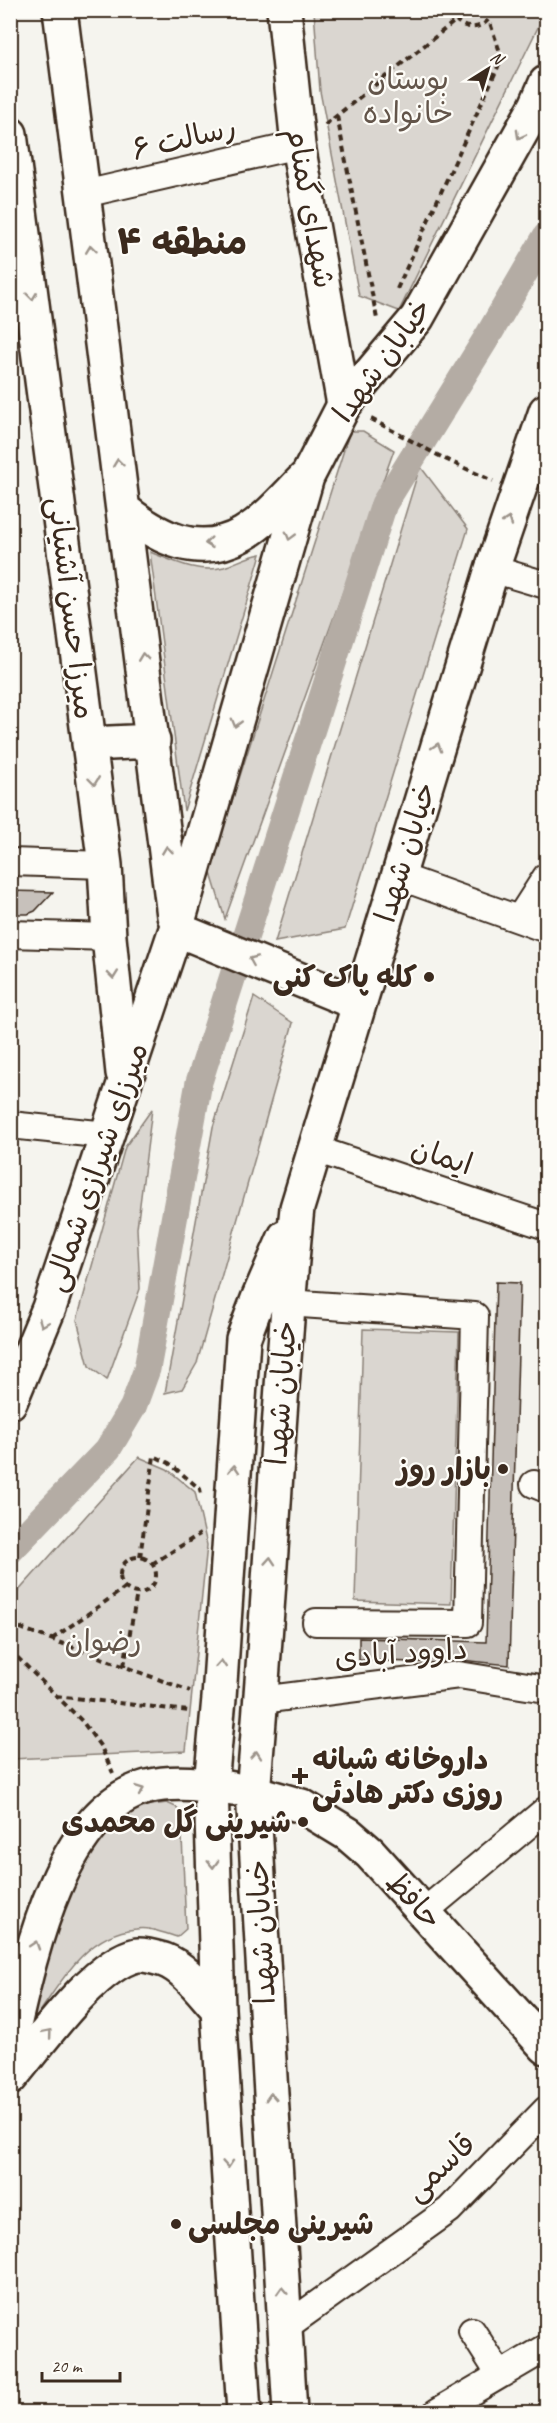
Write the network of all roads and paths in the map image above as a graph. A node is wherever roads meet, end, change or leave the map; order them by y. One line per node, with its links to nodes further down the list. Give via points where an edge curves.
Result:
1 (60, 10): 11 (main road)
2 (284, 10): 9 (main road, شهدای گمنام)
3 (450, 10): 6 (path)
4 (494, 10): 5 (path)
5 (489, 20): 6 (path, via 476,28); 12 (path, via 501,58)
6 (455, 21): 13 (path, via 337,116 379,327)
7 (546, 83): 14 (main road, خیابان شهدا, one-way to 14, via 417,318)
8 (10, 134): 10 (main road, میرزا حسن آشتیانی)
9 (298, 145): 11 (street, رسالت ۶); 14 (main road, شهدای گمنام)
10 (12, 168): 23 (main road, میرزا حسن آشتیانی, one-way to 23)
11 (84, 194): 19 (main road, one-way to 11)
12 (394, 296)
13 (384, 317)
14 (344, 405): 17 (main road, خیابان شهدا)
15 (546, 411): 18 (main road, خیابان شهدا)
16 (400, 434): 18 (path)
17 (307, 477): 19 (main road, one-way to 19, via 243,534 221,542 196,545 171,540 148,530); 29 (main road, خیابان شهدا, one-way to 29)
18 (518, 493): 20 (main road, خیابان شهدا, one-way to 18)
19 (124, 511): 22 (main road, one-way to 19)
20 (492, 569): 21 (street); 26 (main road, خیابان شهدا, one-way to 20)
21 (546, 585)
22 (153, 741): 23 (main road); 29 (main road, one-way to 22)
23 (89, 744): 25 (main road, میرزا حسن آشتیانی, one-way to 25)
24 (10, 862): 25 (street)
25 (105, 865): 32 (main road, میرزا حسن آشتیانی)
26 (398, 876): 28 (street); 33 (main road, خیابان شهدا)
27 (546, 876): 28 (street)
28 (519, 919): 30 (street)
29 (176, 929): 33 (main road, one-way to 29); 34 (main road, میرزای شیرازی شمالی)
30 (546, 929)
31 (10, 934): 32 (street)
32 (109, 937): 34 (main road, میرزا حسن آشتیانی, one-way to 34)
33 (359, 1004): 37 (main road, خیابان شهدا)
34 (124, 1083): 36 (main road, میرزای شیرازی شمالی)
35 (10, 1125): 36 (street)
36 (107, 1135): 40 (main road, میرزای شیرازی شمالی, one-way to 40, via 49,1308)
37 (315, 1149): 38 (street, ایمان); 39 (main road, خیابان شهدا)
38 (546, 1223)
39 (273, 1301): 47 (street, via 475,1316 468,1623); 54 (main road, خیابان شهدا, one-way to 39); 55 (main road, خیابان شهدا, one-way to 39, via 243,1339)
40 (10, 1402)
41 (154, 1456): 43 (path)
42 (209, 1528): 44 (path)
43 (140, 1557): 44 (path); 45 (path, via 132,1558 122,1568 120,1575)
44 (152, 1564): 46 (path, via 154,1584 144,1593)
45 (125, 1588): 46 (path); 49 (path)
46 (137, 1593): 51 (path)
47 (316, 1622)
48 (11, 1624): 49 (path)
49 (51, 1639): 51 (path)
50 (10, 1650): 53 (path)
51 (124, 1666): 55 (path, via 197,1694)
52 (546, 1689): 54 (street, داوود آبادی, via 459,1675)
53 (56, 1696): 55 (path); 58 (path, via 82,1721 101,1748)
54 (261, 1700): 55 (main road); 57 (main road, خیابان شهدا, one-way to 54)
55 (207, 1705): 56 (main road, خیابان شهدا)
56 (211, 1785): 57 (main road, حافظ); 58 (main road, one-way to 56, via 166,1784); 61 (main road, خیابان شهدا, one-way to 61)
57 (253, 1792): 60 (main road, حافظ, via 302,1806 348,1834); 66 (main road, خیابان شهدا, one-way to 57)
58 (124, 1797): 62 (main road, one-way to 58, via 25,1976 63,1868 88,1828 105,1809)
59 (546, 1810): 60 (street)
60 (425, 1911): 63 (main road, حافظ)
61 (218, 2009): 64 (main road, one-way to 61, via 86,1988 113,1964 139,1955 166,1961 189,1978); 70 (main road, خیابان شهدا, one-way to 70)
62 (10, 2043)
63 (546, 2047)
64 (10, 2078)
65 (546, 2110): 66 (street, قاسمی, via 449,2210)
66 (284, 2328): 71 (main road, خیابان شهدا)
67 (472, 2331): 69 (street)
68 (546, 2348): 69 (street)
69 (500, 2375): 72 (street)
70 (241, 2410)
71 (290, 2412)
72 (437, 2412)

